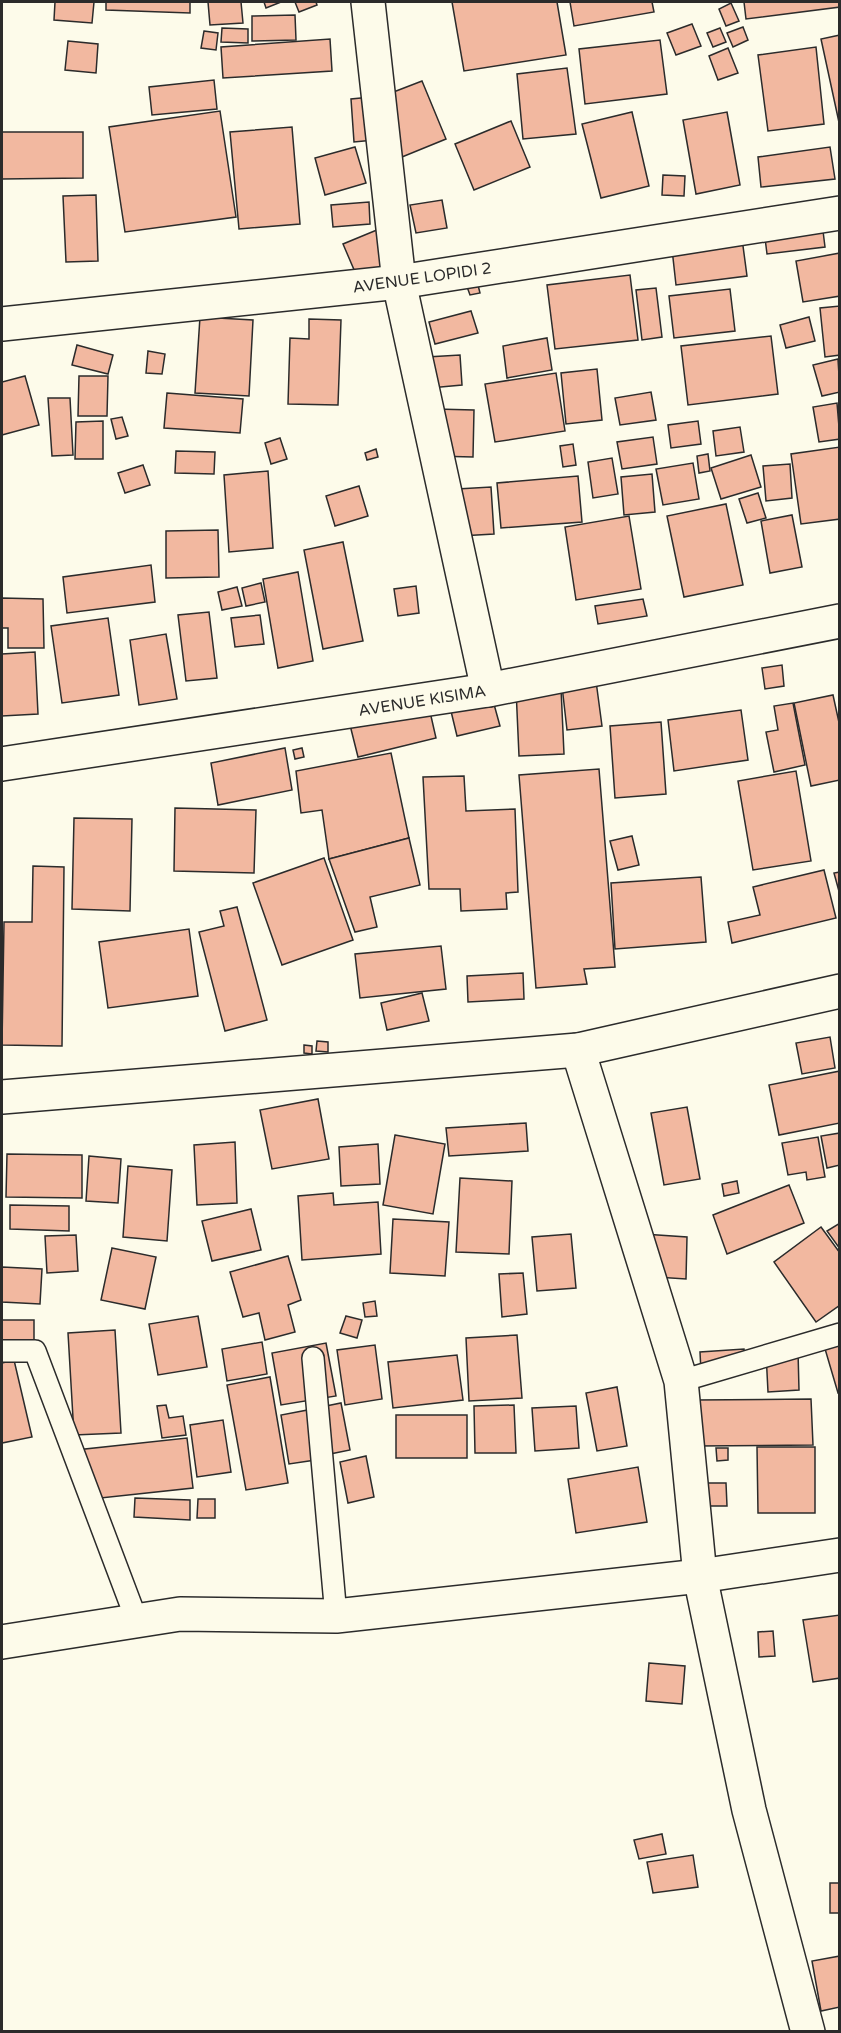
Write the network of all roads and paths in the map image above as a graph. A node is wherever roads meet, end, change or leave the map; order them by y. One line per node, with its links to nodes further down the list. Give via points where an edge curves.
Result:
1 (368, 2): 3 (street)
2 (840, 213): 3 (street, AVENUE LOPIDI 2)
3 (399, 282): 4 (street, AVENUE LOPIDI 2); 6 (street)
4 (2, 324)
5 (840, 621): 6 (street, AVENUE KISIMA)
6 (488, 690): 7 (street, AVENUE KISIMA)
7 (2, 764)
8 (840, 992): 9 (street)
9 (578, 1050): 10 (street); 14 (street)
10 (2, 1096)
11 (840, 1334): 14 (lane)
12 (2, 1351): 18 (lane, via 35,1351)
13 (313, 1358): 17 (lane)
14 (681, 1381): 16 (street)
15 (840, 1555): 16 (street)
16 (700, 1576): 17 (street); 20 (street, via 749,1810)
17 (336, 1616): 18 (street, via 180,1614)
18 (137, 1621): 19 (street)
19 (2, 1642)
20 (808, 2031)

